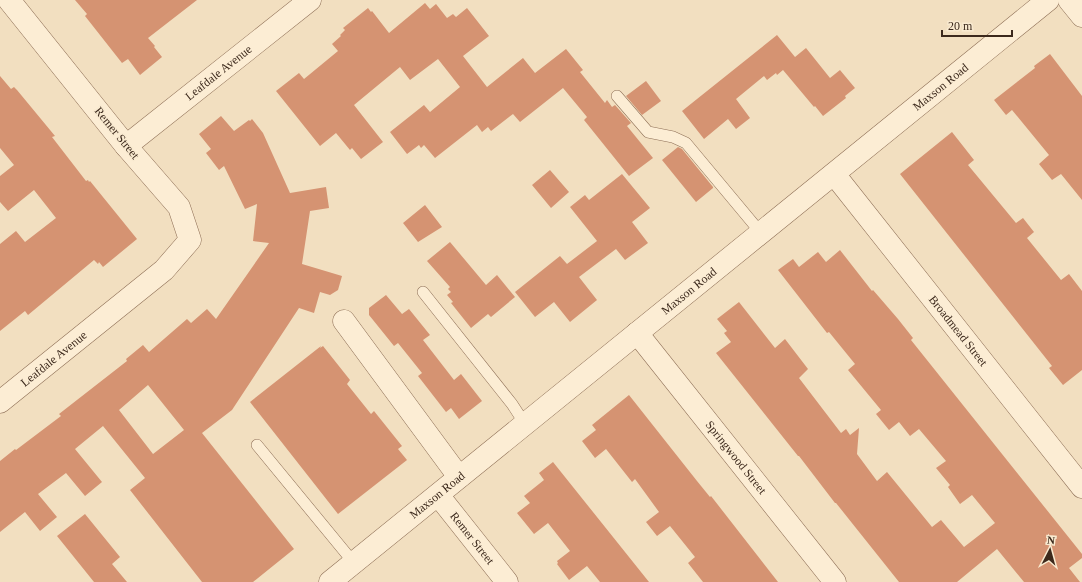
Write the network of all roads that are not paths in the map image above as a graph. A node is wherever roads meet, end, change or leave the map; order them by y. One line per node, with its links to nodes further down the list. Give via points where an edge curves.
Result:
1 (9, 0): 7 (street, Remer Street)
2 (310, 0): 7 (street, Leafdale Avenue)
3 (1048, 0): 8 (street, Maxson Road)
4 (1069, 0): 5 (street)
5 (1082, 16)
6 (617, 96): 9 (lane, via 648,132 686,143)
7 (126, 146): 10 (street, Remer Street, via 180,207 190,240)
8 (834, 174): 9 (street, Maxson Road); 18 (street, Broadmead Street)
9 (761, 233): 13 (street, Maxson Road)
10 (164, 270): 14 (street, Leafdale Avenue)
11 (423, 292): 15 (lane)
12 (344, 321): 17 (street)
13 (637, 333): 15 (street, Maxson Road); 23 (street, Springwood Street)
14 (0, 402)
15 (525, 424): 17 (street, Maxson Road)
16 (257, 445): 20 (lane)
17 (459, 477): 19 (street, Maxson Road)
18 (1082, 487)
19 (438, 495): 20 (street, Maxson Road); 22 (street, Remer Street)
20 (354, 563): 21 (street, Maxson Road)
21 (330, 582)
22 (507, 582)
23 (835, 582)

